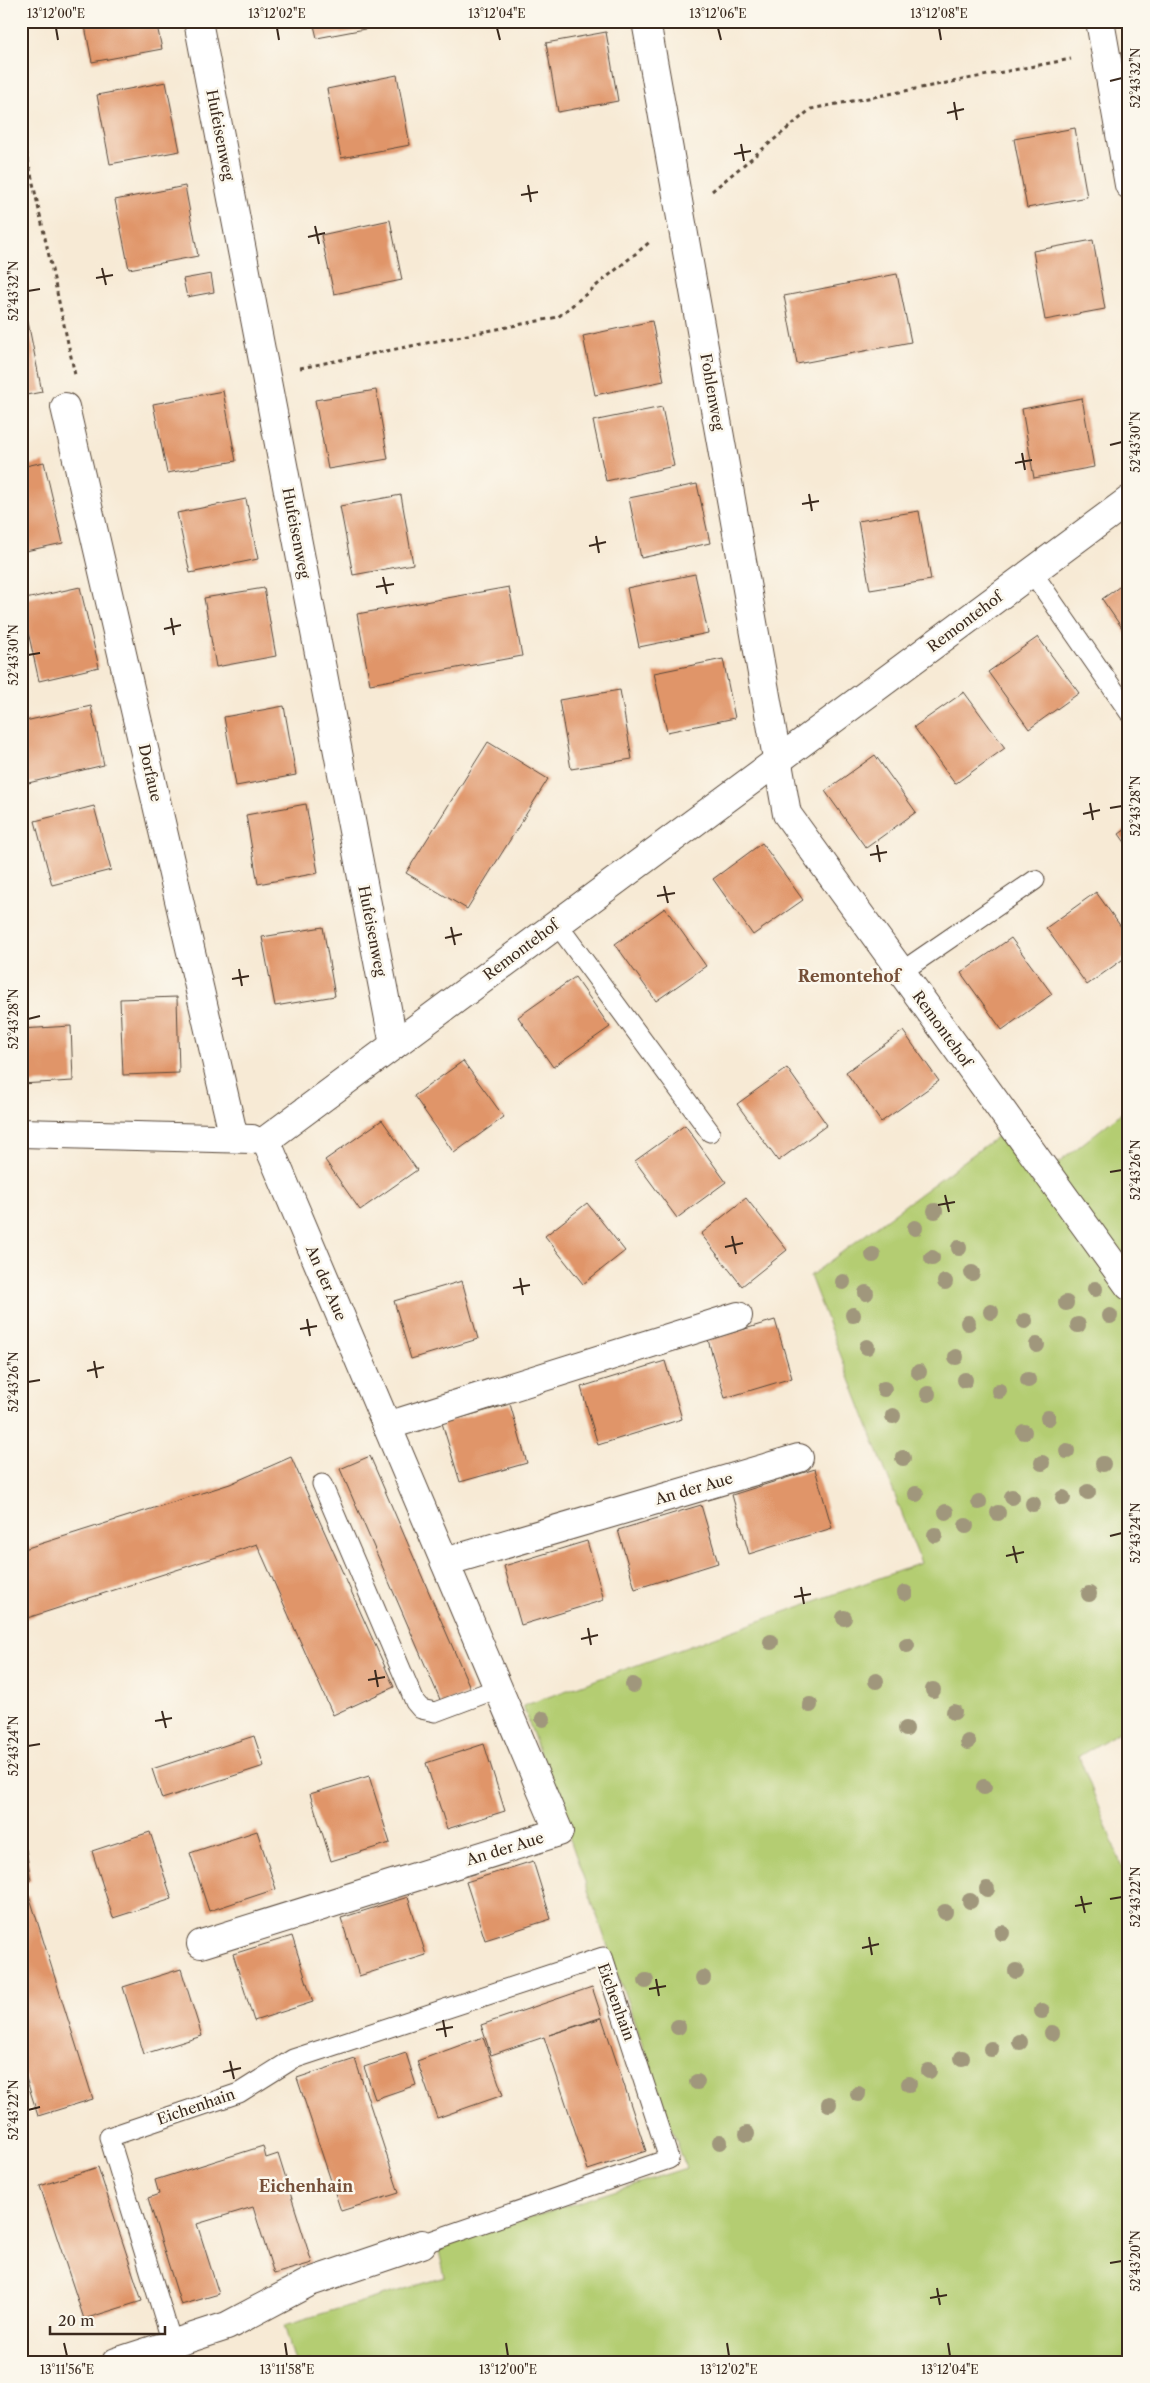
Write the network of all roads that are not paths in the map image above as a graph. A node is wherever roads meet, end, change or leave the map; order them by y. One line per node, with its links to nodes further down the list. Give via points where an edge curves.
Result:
1 (198, 21): 13 (street, Hufeisenweg)
2 (646, 21): 9 (street, Fohlenweg)
3 (1100, 21): 4 (street)
4 (1129, 185)
5 (65, 408): 16 (street, Dorfaue)
6 (1129, 500): 7 (street, Remontehof)
7 (1032, 572): 8 (lane); 9 (street, Remontehof)
8 (1129, 712)
9 (777, 762): 11 (street, Remontehof); 12 (street, Remontehof, via 786,814)
10 (1035, 880): 12 (lane)
11 (557, 924): 13 (street, Remontehof); 14 (lane)
12 (901, 972): 18 (street, Remontehof)
13 (394, 1045): 17 (street, Remontehof)
14 (710, 1132)
15 (21, 1133): 16 (street)
16 (234, 1138): 17 (street)
17 (266, 1140): 20 (street, An der Aue)
18 (1129, 1286)
19 (738, 1316): 20 (street)
20 (387, 1426): 23 (street, An der Aue)
21 (798, 1458): 23 (street, An der Aue)
22 (322, 1484): 24 (lane, via 384,1632 421,1708 435,1712)
23 (446, 1562): 24 (street, An der Aue)
24 (499, 1688): 25 (street, An der Aue, via 559,1832)
25 (201, 1944)
26 (422, 2244): 27 (street, Eichenhain, via 310,2282 227,2326); 27 (lane, Eichenhain, via 669,2159 603,1957 293,2059 239,2093 109,2137)
27 (172, 2343): 28 (street, Eichenhain)
28 (116, 2362)

